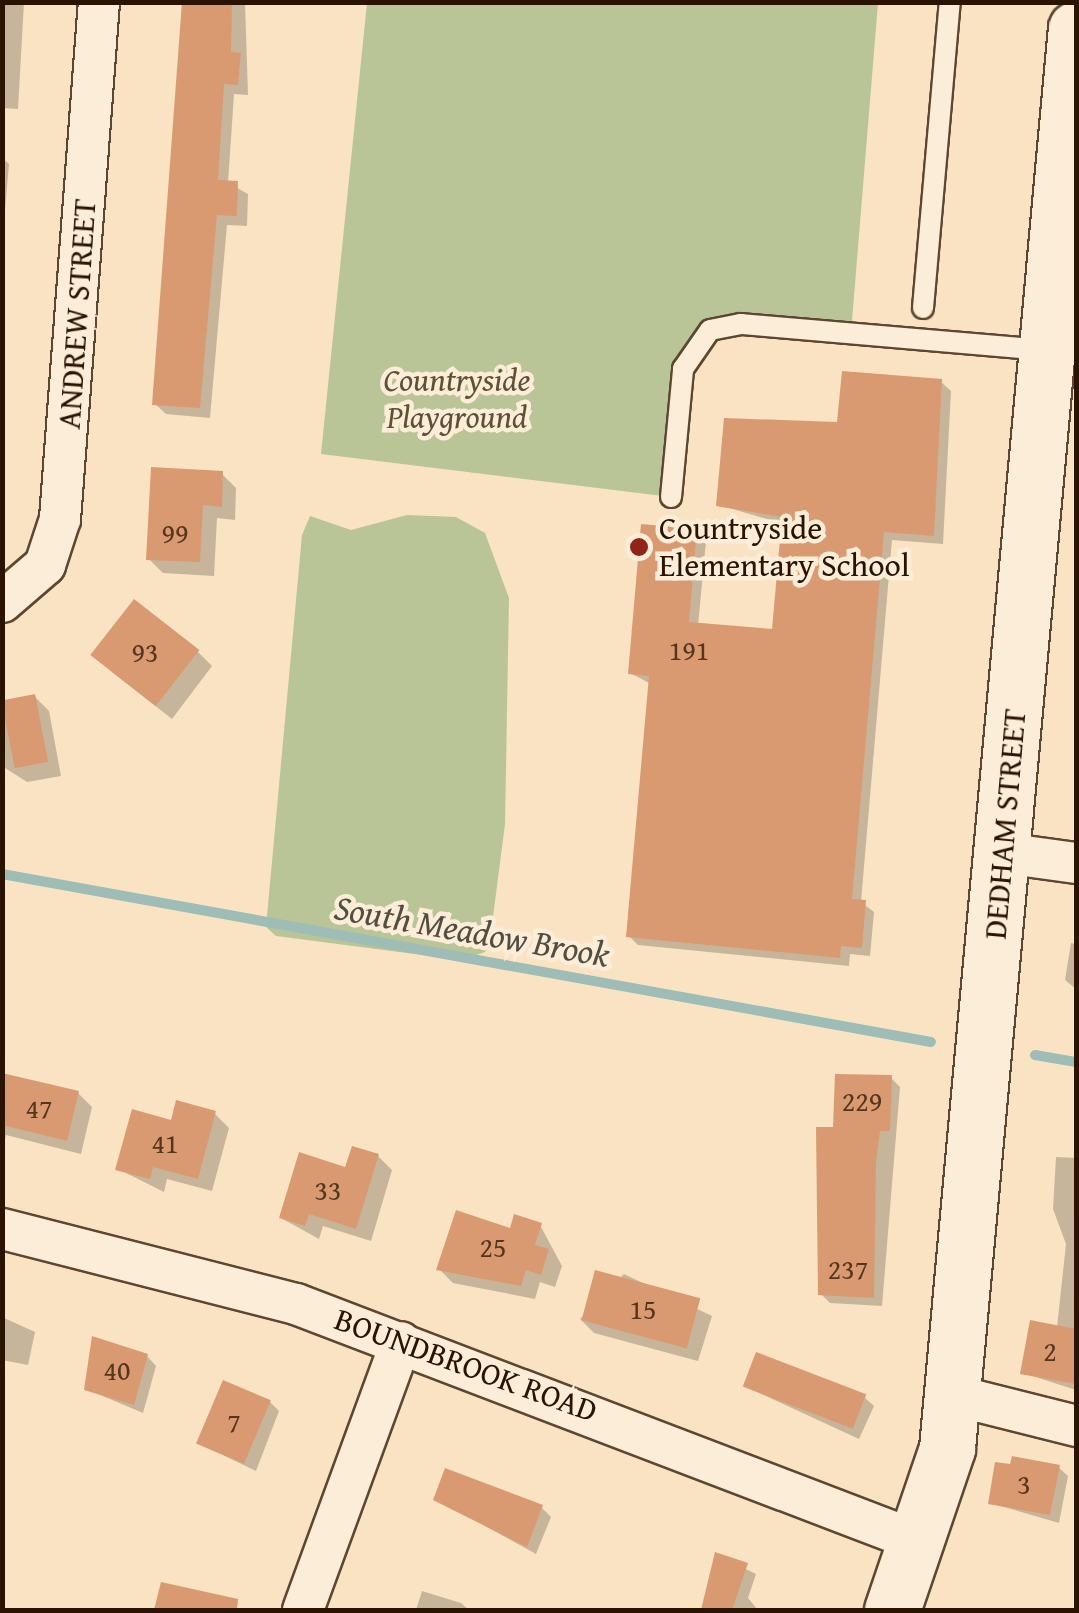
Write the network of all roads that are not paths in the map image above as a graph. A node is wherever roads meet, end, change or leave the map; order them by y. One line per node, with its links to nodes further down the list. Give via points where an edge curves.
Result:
1 (99, 2): 9 (street, ANDREW STREET, via 60,518 45,565)
2 (950, 2): 6 (lane)
3 (1051, 2): 4 (main road)
4 (1076, 10)
5 (1076, 29): 7 (main road, DEDHAM STREET)
6 (923, 308)
7 (1046, 350): 8 (lane, via 742,324 710,330 683,368); 10 (main road, DEDHAM STREET)
8 (671, 498)
9 (2, 602)
10 (1003, 852): 11 (street); 14 (main road, DEDHAM STREET)
11 (1076, 863)
12 (2, 1229): 13 (street, BOUNDBROOK ROAD, via 296,1304)
13 (401, 1342): 16 (street, BOUNDBROOK ROAD); 17 (street)
14 (953, 1394): 15 (street); 16 (main road, DEDHAM STREET, via 947,1448)
15 (1076, 1426)
16 (916, 1540): 18 (main road, DEDHAM STREET)
17 (303, 1610)
18 (892, 1610)

